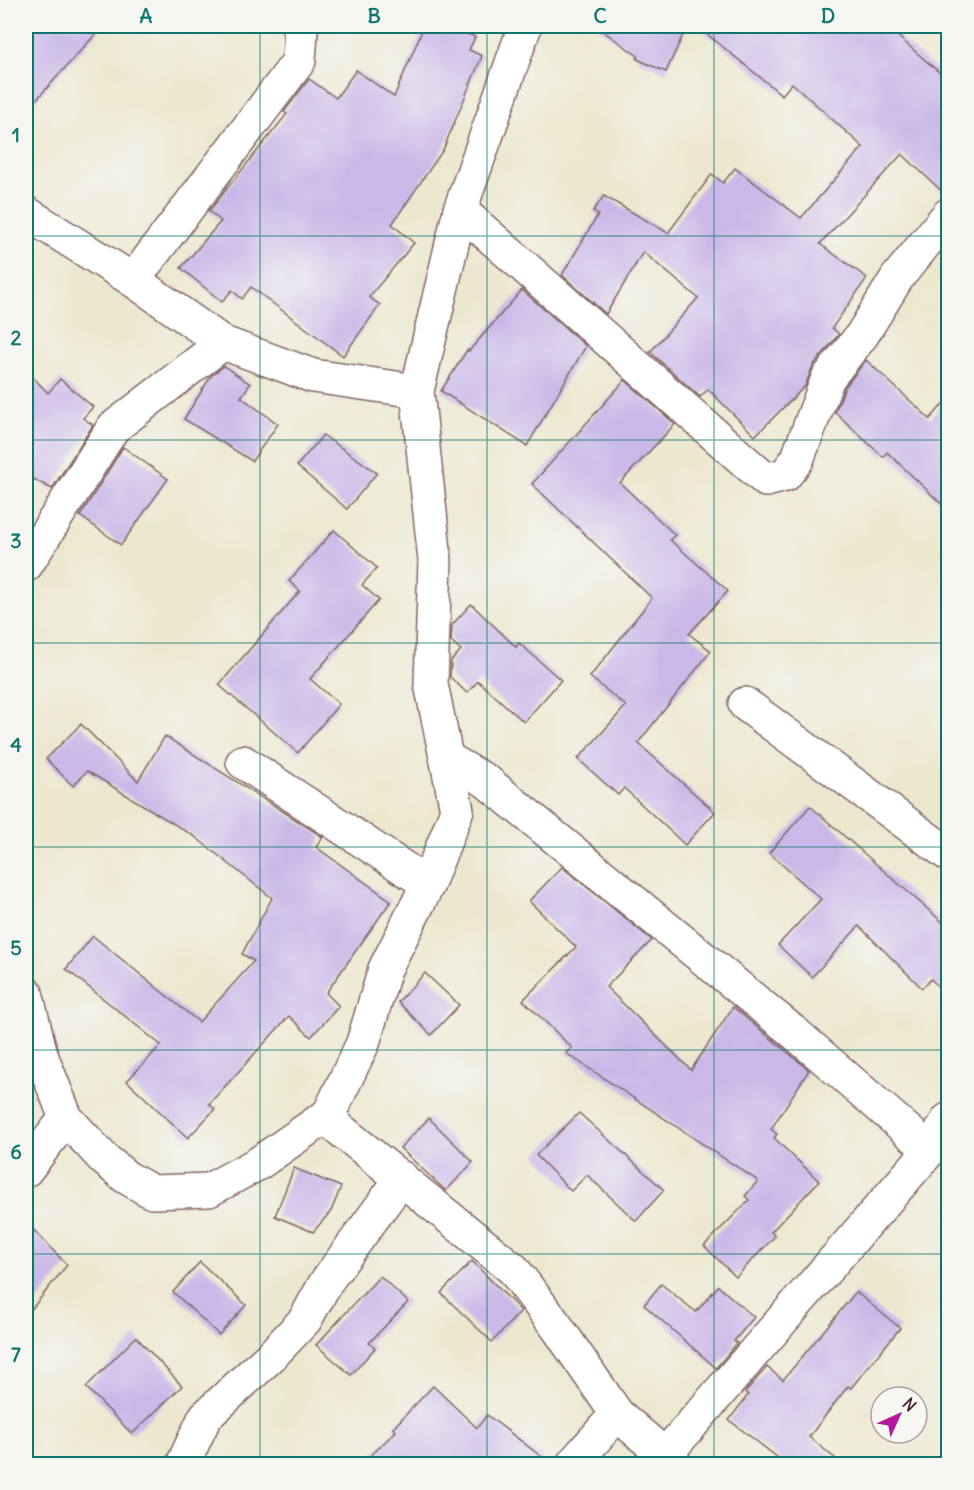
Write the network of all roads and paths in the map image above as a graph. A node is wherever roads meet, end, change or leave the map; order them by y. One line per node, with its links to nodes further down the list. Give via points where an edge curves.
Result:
1 (298, 26): 6 (street, via 302,32 299,61)
2 (525, 26): 3 (street)
3 (460, 210): 5 (street, via 766,480 785,475 797,460 828,378 862,335 897,278); 8 (street)
4 (26, 213): 6 (street)
5 (948, 214)
6 (133, 280): 7 (street)
7 (223, 343): 8 (street, via 314,376); 9 (street, via 113,428)
8 (417, 391): 11 (street, via 435,561 431,684)
9 (26, 565)
10 (745, 704): 13 (street)
11 (448, 759): 14 (street, via 457,810); 19 (street, via 486,782 789,1028)
12 (243, 762): 14 (street)
13 (948, 854)
14 (428, 884): 16 (street, via 386,969 363,1043)
15 (26, 993): 17 (street, via 41,1055)
16 (329, 1114): 17 (street, via 259,1163 209,1190 181,1192 152,1192 126,1177); 21 (street, via 337,1127)
17 (66, 1118): 20 (street)
18 (948, 1120): 19 (street)
19 (930, 1150): 23 (street)
20 (26, 1170)
21 (402, 1178): 22 (street, via 513,1269); 24 (street, via 326,1282 305,1320 205,1417)
22 (616, 1414): 23 (street); 25 (street)
23 (670, 1460)
24 (183, 1464)
25 (573, 1464)

